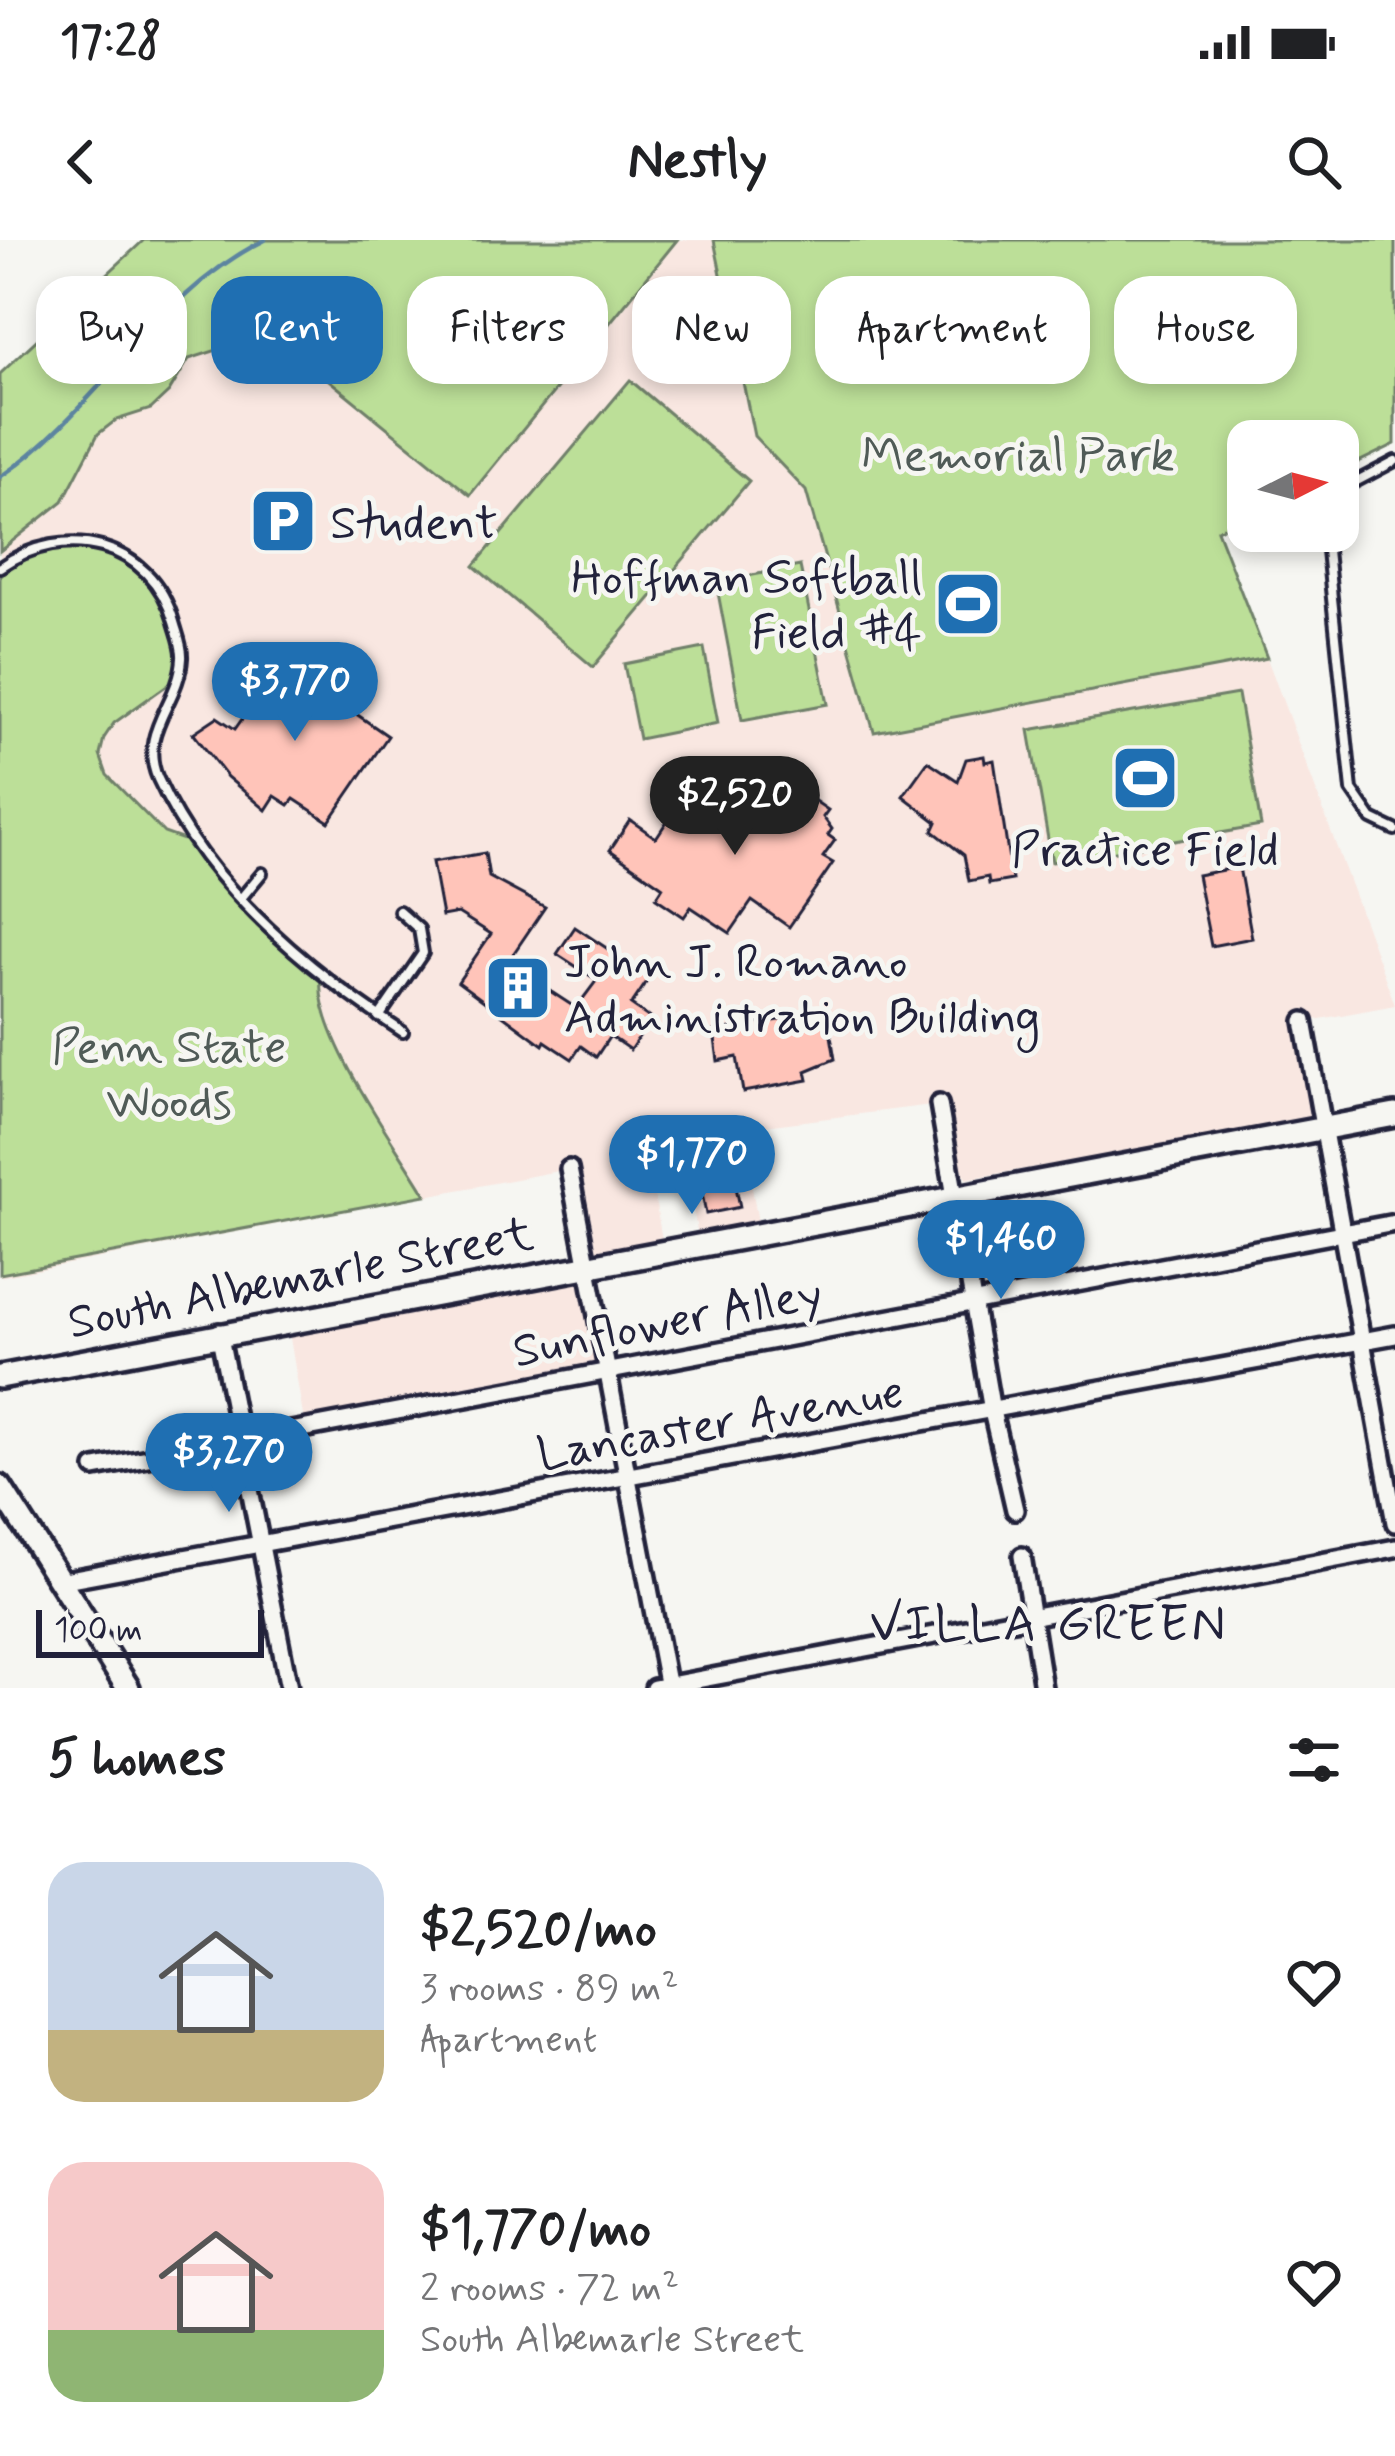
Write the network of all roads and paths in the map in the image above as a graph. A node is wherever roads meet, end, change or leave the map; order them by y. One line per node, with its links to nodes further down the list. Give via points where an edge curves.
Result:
1 (1395, 461): 2 (lane)
2 (1359, 480)
3 (1327, 552): 5 (lane, via 1352,790 1372,819)
4 (0, 567): 7 (lane, via 28,548 83,541 108,546 157,583 182,656 152,760 198,845)
5 (1395, 830)
6 (262, 873): 7 (lane)
7 (242, 897): 9 (lane, via 321,978)
8 (399, 911): 9 (lane, via 419,928 423,953)
9 (380, 1017): 11 (lane)
10 (1304, 1021): 14 (street)
11 (403, 1032)
12 (939, 1104): 16 (street)
13 (1395, 1114): 14 (street, South Albemarle Street)
14 (1324, 1128): 16 (street, South Albemarle Street); 18 (street)
15 (569, 1169): 19 (street)
16 (956, 1198): 19 (street, South Albemarle Street); 20 (street)
17 (1395, 1223): 18 (street, Sunflower Alley)
18 (1345, 1232): 20 (street, Sunflower Alley); 23 (street)
19 (587, 1265): 21 (street, South Albemarle Street); 24 (street)
20 (975, 1302): 24 (street, Sunflower Alley); 26 (street)
21 (219, 1332): 25 (street, South Albemarle Street); 27 (street)
22 (1395, 1335): 23 (street, Lancaster Avenue)
23 (1364, 1341): 26 (street, Lancaster Avenue); 28 (street)
24 (607, 1371): 27 (street, Sunflower Alley); 30 (street)
25 (0, 1377)
26 (992, 1411): 30 (street, Lancaster Avenue); 32 (street)
27 (241, 1441): 29 (street, Sunflower Alley); 34 (street)
28 (1387, 1441): 33 (street)
29 (95, 1468)
30 (628, 1478): 34 (street, Lancaster Avenue); 39 (street)
31 (0, 1487): 37 (street)
32 (1016, 1510)
33 (1395, 1523)
34 (261, 1544): 37 (street, Lancaster Avenue); 41 (street)
35 (1395, 1548): 38 (street)
36 (1022, 1556): 38 (street)
37 (59, 1581): 40 (street)
38 (1030, 1613): 39 (street); 42 (street)
39 (663, 1687)
40 (128, 1688)
41 (290, 1688)
42 (1042, 1688)

